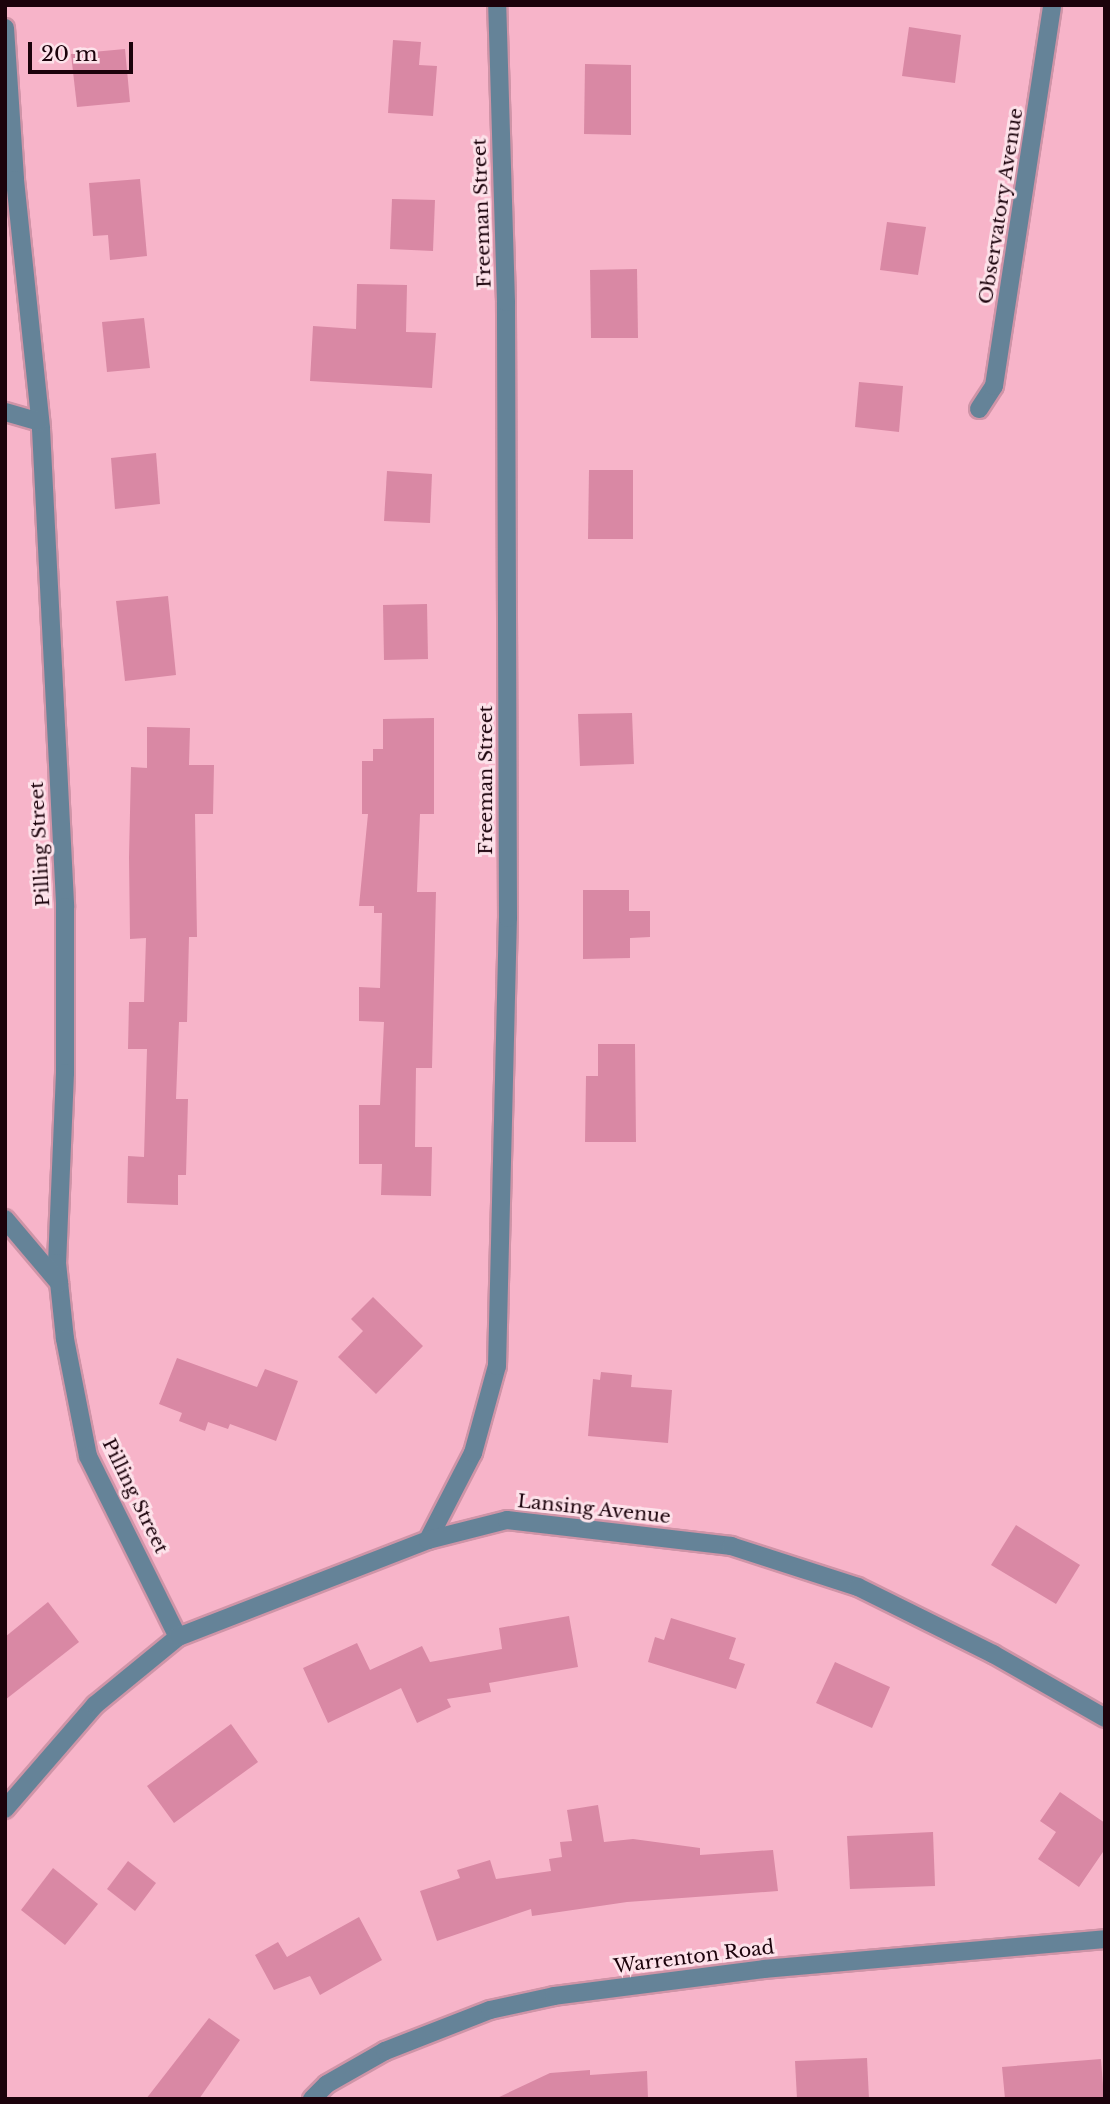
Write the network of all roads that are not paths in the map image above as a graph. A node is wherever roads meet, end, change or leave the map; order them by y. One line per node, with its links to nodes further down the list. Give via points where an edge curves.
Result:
1 (497, 5): 9 (street, Freeman Street, via 506,302 508,904 497,1366 473,1452)
2 (1052, 5): 4 (street, Observatory Avenue, via 994,386)
3 (5, 28): 6 (street, Pilling Street)
4 (979, 409)
5 (5, 412): 6 (street)
6 (40, 422): 8 (street, Pilling Street, via 65,907)
7 (5, 1219): 8 (street)
8 (59, 1283): 10 (street, Pilling Street, via 88,1456)
9 (428, 1540): 10 (street, Lansing Avenue); 11 (street, Lansing Avenue, via 507,1520 731,1546 858,1587 993,1654)
10 (178, 1637): 12 (street, Lansing Avenue, via 95,1705)
11 (1105, 1718)
12 (5, 1809)
13 (1105, 1939): 14 (street, Warrenton Road, via 777,1967 554,1996 490,2010 385,2051 327,2084)
14 (312, 2099)

